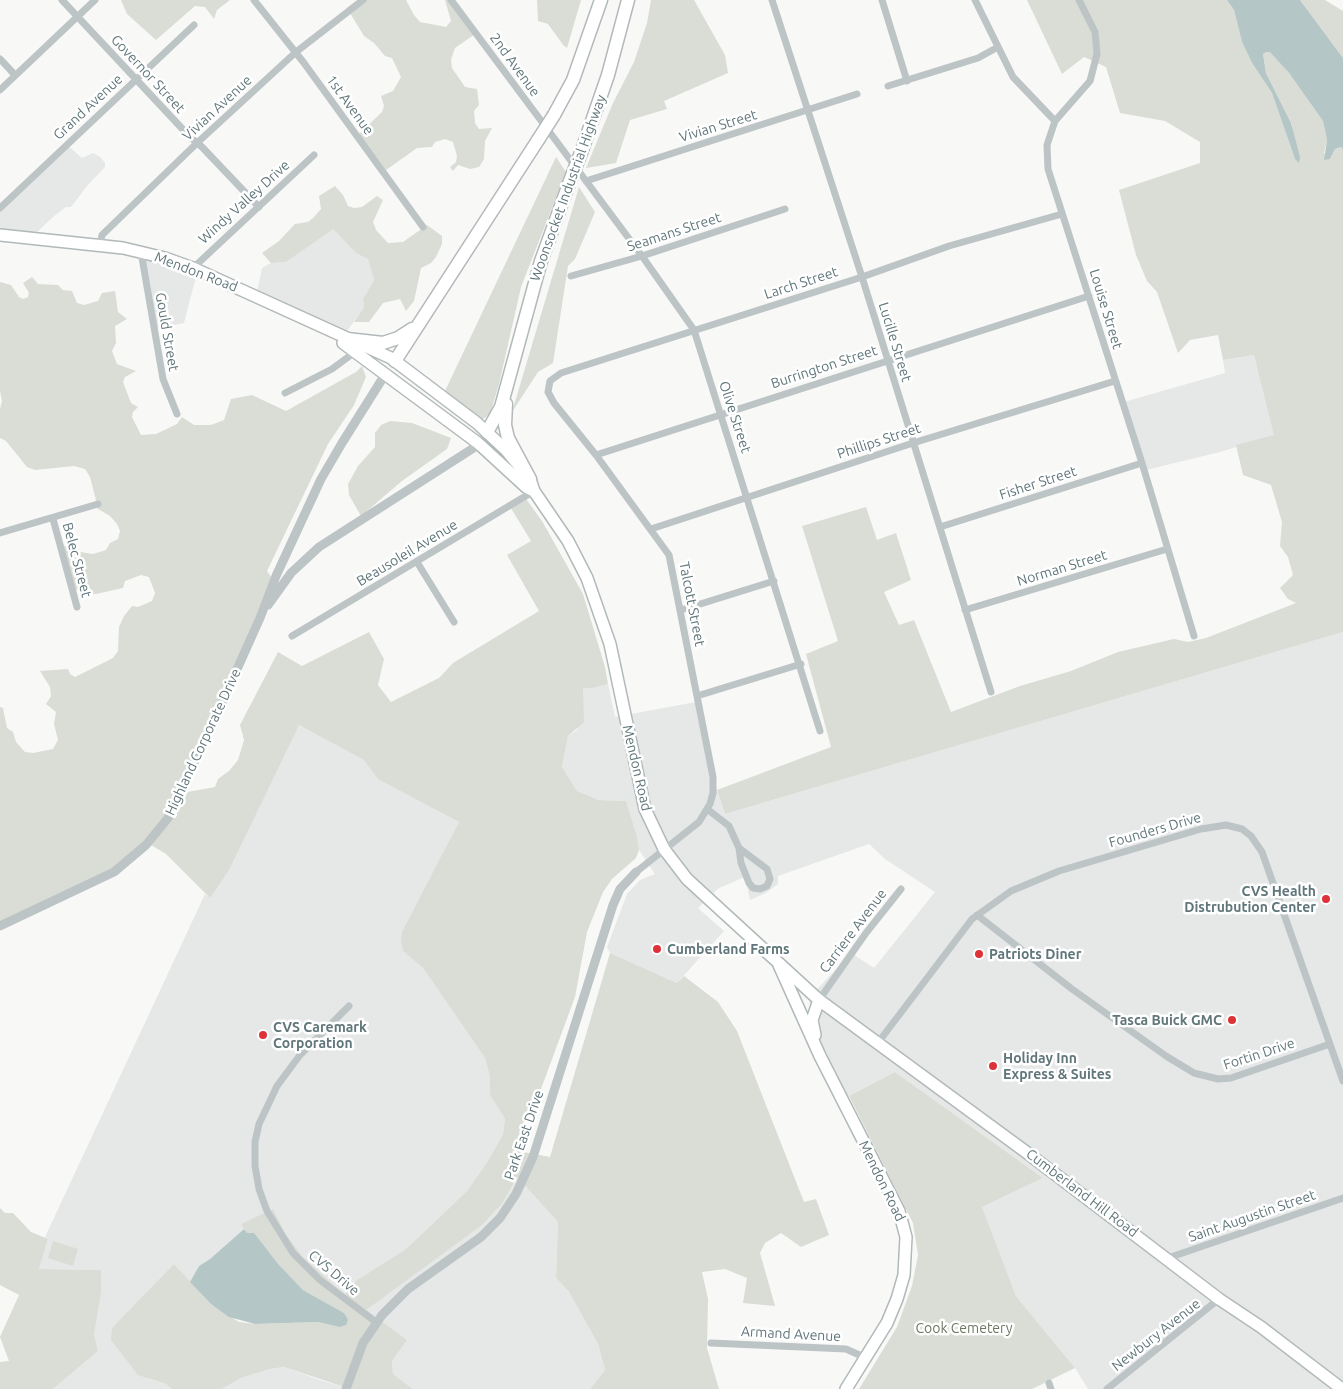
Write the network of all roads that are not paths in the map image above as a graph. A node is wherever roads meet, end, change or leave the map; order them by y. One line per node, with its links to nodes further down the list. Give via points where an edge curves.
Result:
1 (62, 0): 12 (street, Governor Street)
2 (95, 0): 12 (street)
3 (254, 0): 15 (street, 1st Avenue)
4 (363, 0): 15 (street, Vivian Avenue)
5 (451, 0): 26 (street, 2nd Avenue)
6 (602, 0): 42 (highway, bridge, via 573,80 554,115)
7 (628, 0): 52 (highway, Woonsocket Industrial Highway, bridge, via 608,75 540,261)
8 (772, 0): 23 (street, Lucille Street)
9 (882, 0): 19 (street)
10 (975, 0): 14 (street)
11 (1079, 0): 24 (street, Louise Street, via 1095,32 1097,54 1090,81)
12 (78, 17): 17 (street); 18 (street, Governor Street)
13 (194, 25): 18 (street, Grand Avenue)
14 (998, 47): 19 (street, via 970,61); 24 (street, via 1013,77)
15 (296, 52): 25 (street, Vivian Avenue); 33 (street, 1st Avenue)
16 (0, 59): 17 (street)
17 (15, 75): 21 (street)
18 (137, 80): 25 (street, Governor Street); 30 (street, Grand Avenue)
19 (907, 80): 20 (street)
20 (888, 86)
21 (0, 90)
22 (857, 94): 23 (street, Vivian Street)
23 (808, 111): 28 (street, Vivian Street); 40 (street, Lucille Street)
24 (1055, 121): 32 (street, Louise Street, via 1046,158)
25 (198, 143): 29 (street, Governor Street); 35 (street, Vivian Avenue, via 102,235)
26 (559, 145): 28 (street, Olive Street)
27 (314, 155): 29 (street, Windy Valley Drive)
28 (586, 181): 37 (street, Olive Street)
29 (259, 207): 38 (street, Windy Valley Drive)
30 (0, 208)
31 (785, 209): 37 (street, Seamans Street)
32 (1062, 214): 40 (street, Larch Street, via 949,246); 41 (street, Louise Street)
33 (423, 227)
34 (0, 235): 35 (main road, Mendon Road)
35 (100, 245): 36 (main road, Mendon Road)
36 (141, 252): 38 (main road, Mendon Road); 55 (street, Gould Street, via 163,379)
37 (642, 256): 39 (street, Seamans Street); 44 (street, Olive Street)
38 (193, 268): 43 (main road, Mendon Road)
39 (571, 276)
40 (862, 277): 44 (street, Larch Street); 47 (street, Lucille Street)
41 (1089, 296): 47 (street, Burrington Street); 51 (street, Louise Street)
42 (426, 314): 45 (highway, via 408,333 393,340 374,343); 48 (highway)
43 (324, 328): 45 (main road, Mendon Road); 46 (main road, Mendon Road)
44 (694, 330): 50 (street, Larch Street, via 561,373); 54 (street, Olive Street)
45 (347, 339): 48 (main road, Mendon Road)
46 (355, 352): 49 (main road, Mendon Road); 53 (street, via 332,369)
47 (888, 360): 54 (street, Burrington Street); 58 (street, Lucille Street)
48 (395, 361): 49 (main road, Highland Corporate Drive); 56 (main road, Mendon Road)
49 (386, 373): 57 (main road, Mendon Road); 74 (street, Highland Corporate Drive, via 325,473 276,576)
50 (550, 381): 59 (street, Talcott Street, via 548,392 554,403)
51 (1115, 381): 58 (street, Phillips Street); 60 (street, Louise Street)
52 (509, 382): 56 (highway, Woonsocket Industrial Highway); 61 (highway, via 506,431)
53 (285, 394)
54 (720, 413): 59 (street, Burrington Street); 62 (street, Olive Street)
55 (177, 414)
56 (487, 432): 57 (main road, Highland Corporate Drive); 61 (main road, Mendon Road)
57 (478, 443): 61 (main road, Mendon Road, via 526,487); 74 (street, Highland Corporate Drive, via 319,547 291,573)
58 (913, 443): 62 (street, Phillips Street); 65 (street, Lucille Street)
59 (596, 455): 66 (street, Talcott Street)
60 (1142, 463): 65 (street, Fisher Street); 68 (street, Louise Street)
61 (532, 485): 69 (street, Beausoleil Avenue); 84 (main road, Mendon Road, via 572,547 598,604 613,657 641,795)
62 (747, 496): 66 (street, Phillips Street); 70 (street, Olive Street)
63 (98, 504): 64 (street)
64 (53, 519): 67 (street); 71 (street, Belec Street)
65 (940, 527): 73 (street, Lucille Street)
66 (651, 529): 72 (street, Talcott Street, via 669,555)
67 (0, 532)
68 (1167, 549): 73 (street, Norman Street); 77 (street, Louise Street)
69 (417, 562): 75 (street); 76 (street, Beausoleil Avenue)
70 (774, 581): 72 (street); 78 (street, Olive Street)
71 (77, 607)
72 (681, 610): 80 (street, Talcott Street)
73 (965, 610): 79 (street, Lucille Street)
74 (260, 618): 88 (street, Highland Corporate Drive, via 179,798 153,837 102,879)
75 (454, 622)
76 (292, 636)
77 (1194, 636)
78 (801, 664): 80 (street); 81 (street, Olive Street)
79 (992, 692)
80 (697, 696): 82 (street, Talcott Street, via 713,776 713,793)
81 (820, 731)
82 (706, 809): 83 (street, via 729,826); 84 (street, Talcott Street, via 699,822)
83 (739, 848): 83 (street, via 749,883 753,888 768,886 768,869)
84 (664, 849): 85 (street, Park East Drive); 89 (main road, Mendon Road, via 700,893)
85 (636, 872): 100 (street, Park East Drive, via 620,889 613,905 533,1157 516,1194 487,1231 401,1295)
86 (901, 889): 90 (street, Carriere Avenue)
87 (976, 915): 93 (street, Founders Drive); 94 (street, Fortin Drive, via 1072,989 1194,1073 1218,1079 1231,1078); 94 (street, Founders Drive, via 1011,891 1060,870 1201,829 1220,825 1237,827 1251,836 1262,852)
88 (0, 926)
89 (777, 962): 90 (main road, Mendon Road); 92 (main road, Mendon Road)
90 (817, 999): 92 (main road, via 805,1012); 93 (main road, Cumberland Hill Road); 95 (main road, Mendon Road, via 812,1020)
91 (349, 1006): 100 (street, CVS Drive, via 300,1055 277,1086 258,1129 255,1166 267,1211 293,1253 320,1280)
92 (804, 1020): 95 (main road, Mendon Road)
93 (877, 1044): 98 (main road, Cumberland Hill Road)
94 (1330, 1044): 96 (street, Founders Drive)
95 (820, 1056): 102 (main road, Mendon Road, via 899,1212 906,1238 904,1275 897,1299)
96 (1343, 1081)
97 (1343, 1198): 98 (street, Saint Augustin Street)
98 (1168, 1258): 99 (main road, Cumberland Hill Road)
99 (1219, 1299): 105 (street, Newbury Avenue); 106 (main road, Cumberland Hill Road)
100 (376, 1322): 103 (street, Park East Drive, via 359,1351)
101 (712, 1343): 102 (street, Armand Avenue, via 846,1349)
102 (866, 1358): 104 (main road, Mendon Road)
103 (346, 1389)
104 (846, 1389)
105 (1107, 1389)
106 (1342, 1389)

